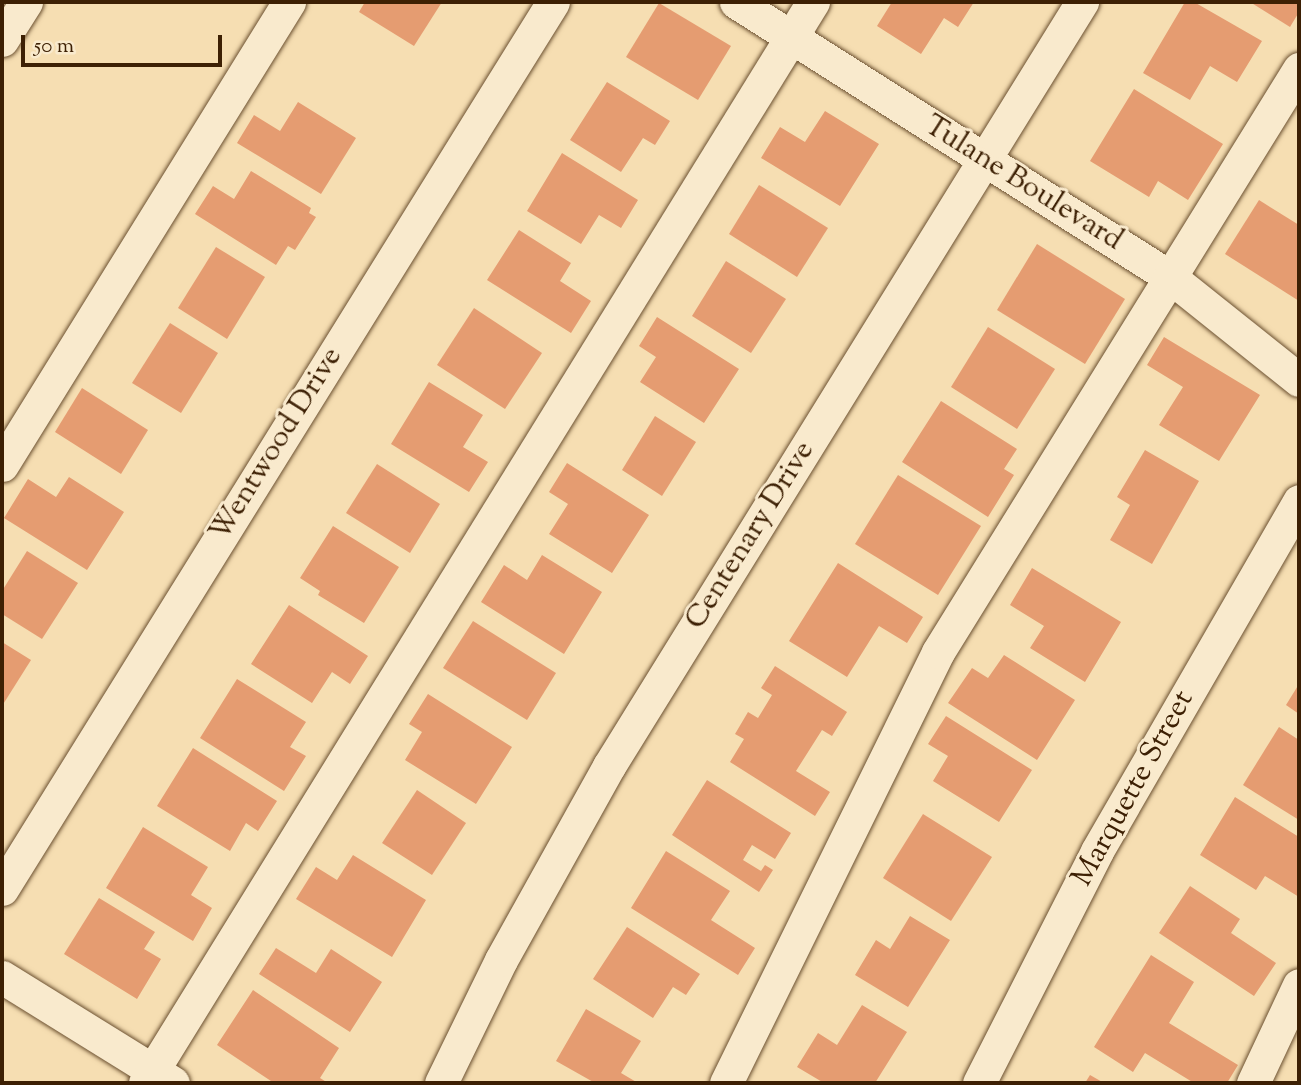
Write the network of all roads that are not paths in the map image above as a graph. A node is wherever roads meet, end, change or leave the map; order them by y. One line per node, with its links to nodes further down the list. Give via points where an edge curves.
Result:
1 (26, 2): 8 (street)
2 (289, 2): 13 (street)
3 (553, 2): 15 (street, Wentwood Drive)
4 (736, 2): 7 (street, Tulane Boulevard)
5 (813, 2): 7 (street)
6 (1082, 2): 10 (street, Centenary Drive)
7 (791, 37): 10 (street, Tulane Boulevard); 18 (street)
8 (2, 40)
9 (1299, 69): 11 (street)
10 (984, 159): 11 (street, Tulane Boulevard); 19 (street, Centenary Drive, via 609,766 501,961)
11 (1170, 277): 12 (street, Tulane Boulevard); 20 (street, via 938,652)
12 (1299, 380)
13 (2, 465)
14 (1299, 501): 21 (street, Marquette Street, via 1097,851)
15 (2, 889)
16 (2, 977): 18 (street)
17 (1299, 985): 22 (street)
18 (157, 1079)
19 (441, 1083)
20 (726, 1083)
21 (979, 1083)
22 (1253, 1083)

